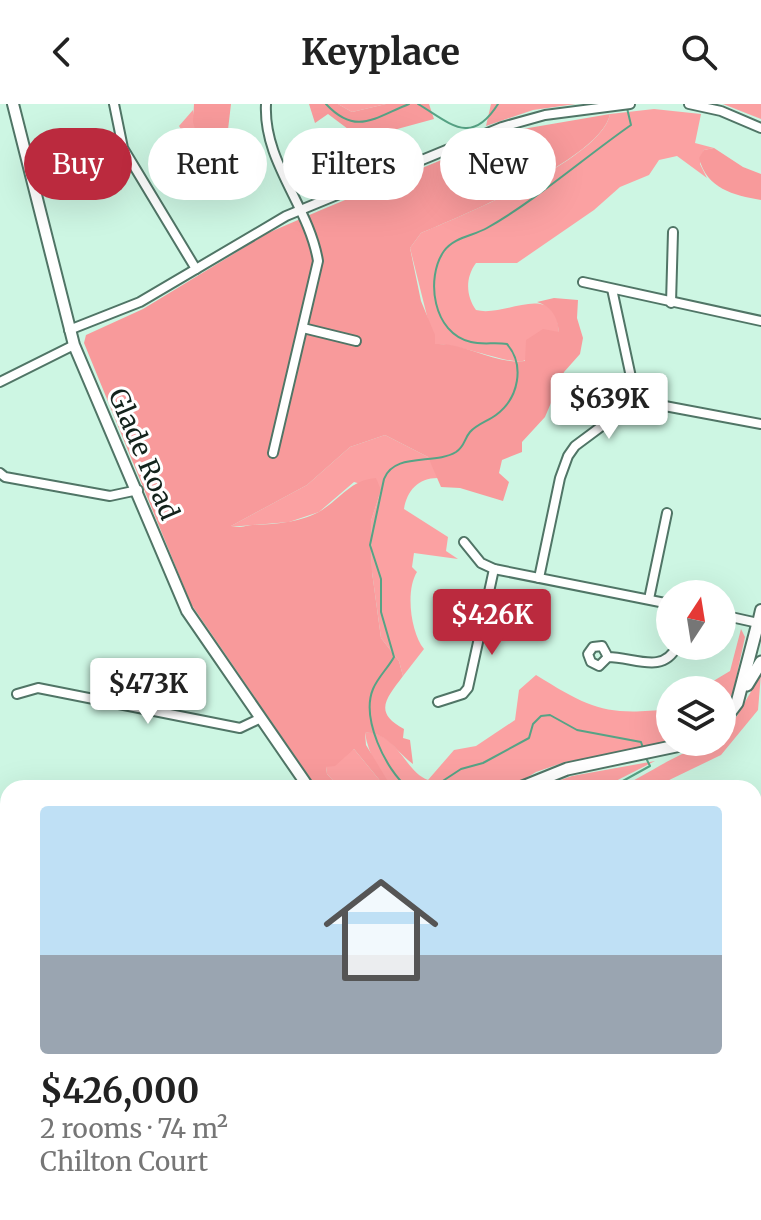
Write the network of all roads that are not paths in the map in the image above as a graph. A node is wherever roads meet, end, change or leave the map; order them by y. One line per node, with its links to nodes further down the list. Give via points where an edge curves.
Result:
1 (13, 104): 15 (street, Glade Road)
2 (114, 104): 9 (street, via 123,148)
3 (266, 104): 7 (street, via 269,142)
4 (630, 104): 7 (street, via 511,124)
5 (689, 104): 6 (street)
6 (761, 128)
7 (299, 210): 9 (street); 14 (street, via 318,261)
8 (673, 232): 12 (street)
9 (196, 269): 15 (street, via 140,302)
10 (583, 282): 11 (street)
11 (612, 289): 12 (street); 19 (street)
12 (671, 303): 13 (street)
13 (761, 321)
14 (303, 328): 16 (street); 21 (street)
15 (69, 330): 17 (street, Glade Road)
16 (356, 341)
17 (74, 345): 18 (street); 23 (street, Glade Road)
18 (0, 382)
19 (637, 405): 20 (street, via 676,406); 27 (street, via 568,456)
20 (761, 424)
21 (273, 453)
22 (0, 473): 23 (street, via 110,496)
23 (138, 490): 39 (street, Glade Road, via 187,611)
24 (667, 513): 28 (street)
25 (464, 542): 26 (street)
26 (490, 567): 27 (street); 37 (street, via 468,688)
27 (539, 578): 28 (street)
28 (649, 599): 29 (street)
29 (656, 601)
30 (761, 610): 32 (street)
31 (736, 618): 32 (street)
32 (760, 623): 38 (main road)
33 (608, 657): 34 (street)
34 (666, 660)
35 (761, 662): 38 (main road)
36 (17, 694): 39 (street, via 38,688 240,728)
37 (438, 702)
38 (737, 703)
39 (259, 719): 41 (street, Glade Road)
40 (656, 750): 42 (main road)
41 (303, 780)
42 (540, 780)

